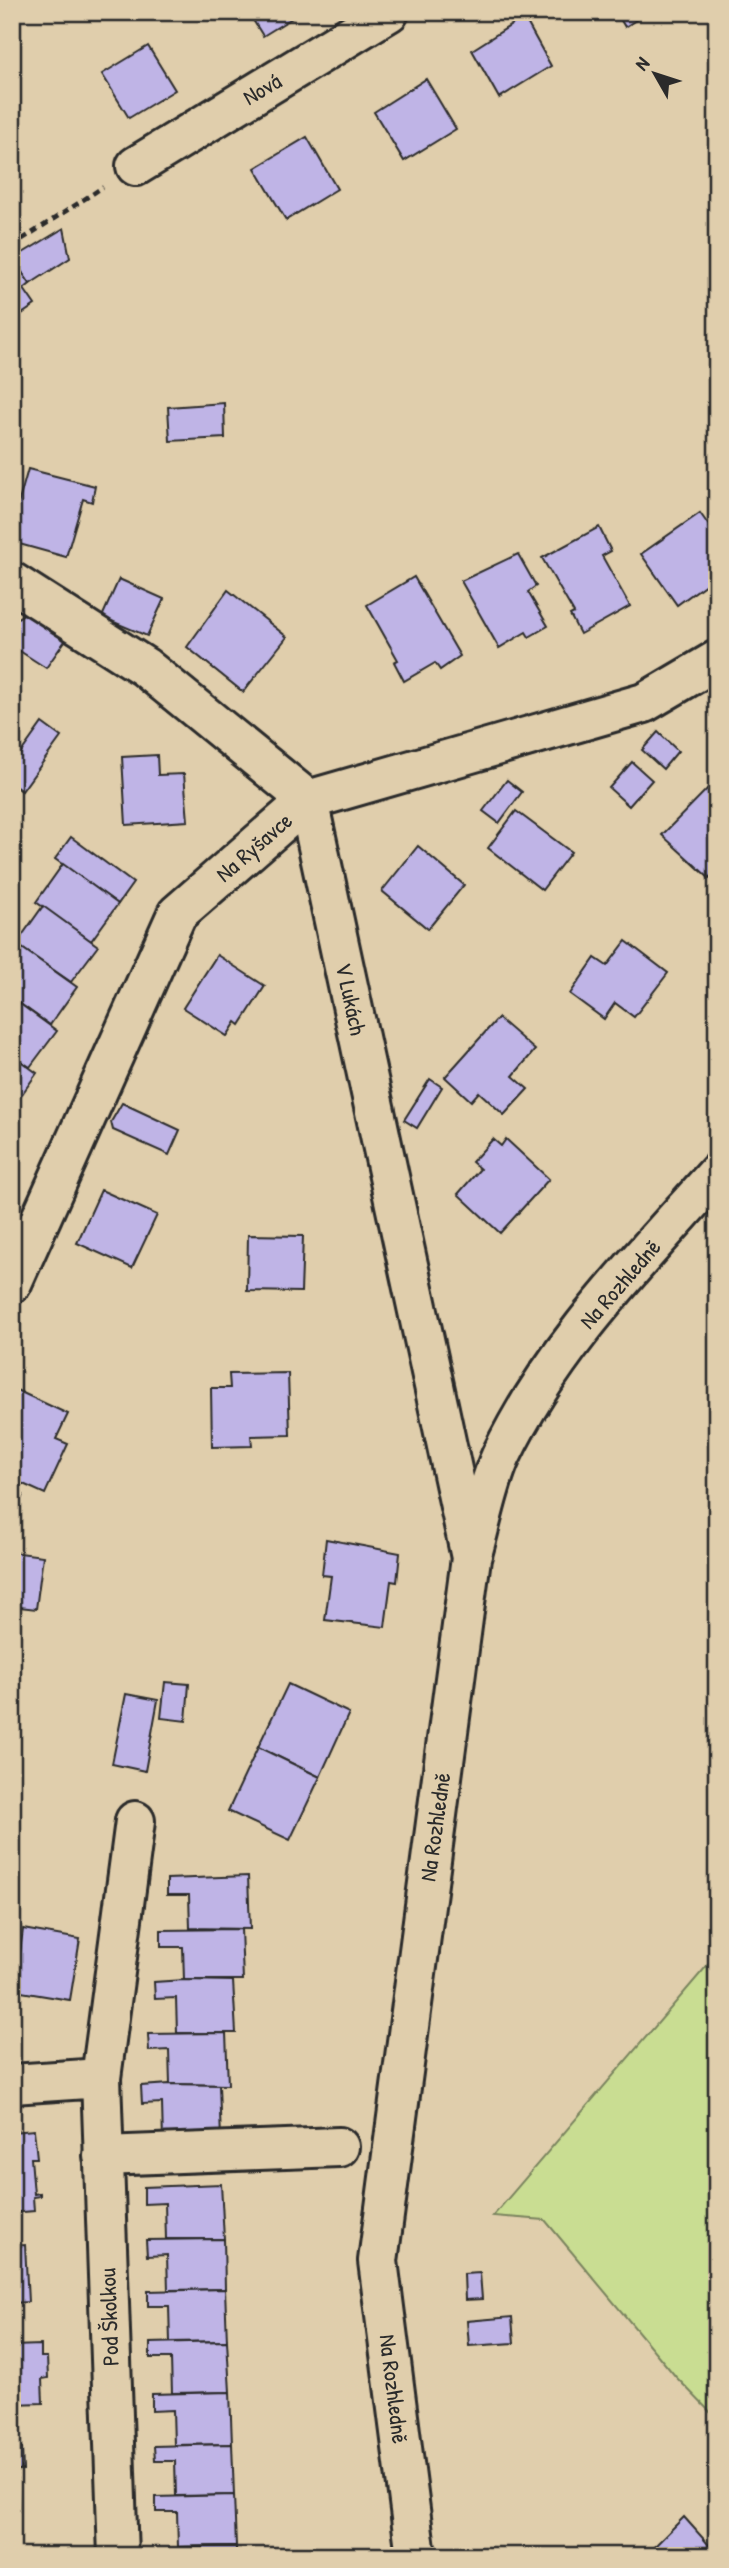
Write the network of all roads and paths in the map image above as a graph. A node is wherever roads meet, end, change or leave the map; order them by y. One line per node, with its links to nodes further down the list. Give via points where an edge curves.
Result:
1 (389, 12): 2 (street, Nová)
2 (136, 166): 3 (path)
3 (12, 246)
4 (12, 582): 6 (street, via 145,667)
5 (717, 660): 6 (street, Na Ryšavce, via 644,704)
6 (308, 800): 8 (street, Na Ryšavce, via 177,914); 9 (street, V Lukách)
7 (717, 1173): 9 (street, Na Rozhledně, via 595,1310 540,1384 500,1458)
8 (12, 1283)
9 (471, 1558): 16 (street, Na Rozhledně, via 378,2261)
10 (135, 1821): 11 (street, Pod Školkou)
11 (101, 2078): 12 (street); 14 (street, Pod Školkou)
12 (12, 2084)
13 (339, 2147): 14 (street)
14 (103, 2156): 15 (street, Pod Školkou)
15 (118, 2556)
16 (416, 2556)

